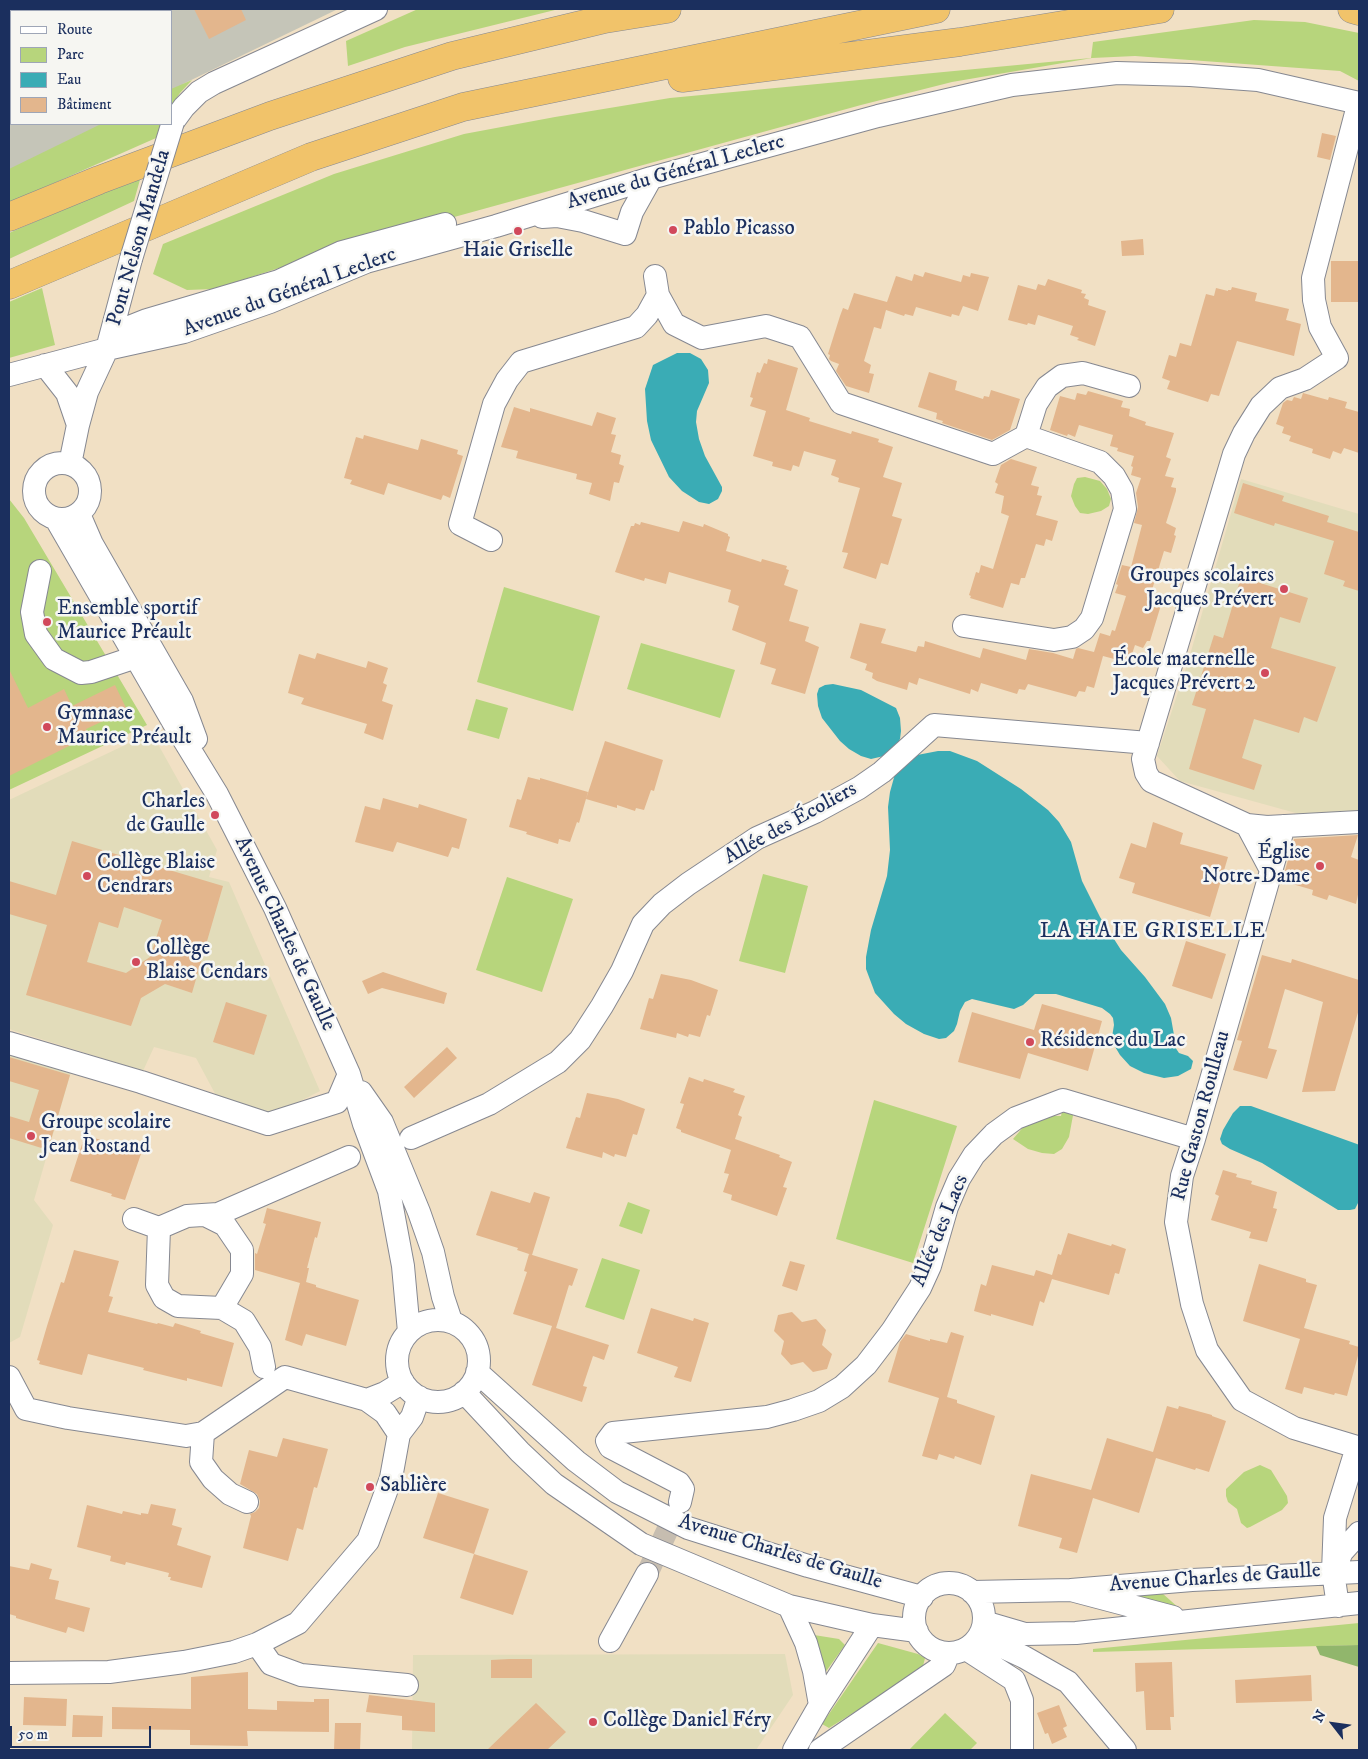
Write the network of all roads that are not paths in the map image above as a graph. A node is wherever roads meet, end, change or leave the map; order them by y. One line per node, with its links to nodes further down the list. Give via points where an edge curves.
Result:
1 (376, 9): 14 (street, Pont Nelson Mandela, bridge, via 214,83 184,107 173,122)
2 (667, 9): 11 (highway, via 606,19 452,56 261,120)
3 (936, 9): 8 (highway)
4 (1160, 9): 8 (highway, via 960,42)
5 (1352, 9): 6 (highway)
6 (1359, 11)
7 (1359, 87): 14 (street, via 1229,65 1159,62 1083,64 980,79 342,252 279,281 127,328)
8 (463, 107): 13 (highway, via 311,157)
9 (1358, 108): 10 (street, Avenue du Général Leclerc, via 1258,80 1117,73 1012,85 878,116); 27 (street, via 1313,278 1320,326 1336,358 1304,379 1280,388 1261,406 1246,428 1234,454)
10 (651, 178): 12 (street, Avenue du Général Leclerc); 12 (street, via 632,212 625,234 557,216)
11 (9, 217)
12 (523, 217): 14 (street, Avenue du Général Leclerc, via 366,262 270,302 184,332)
13 (9, 285)
14 (107, 349): 15 (street, Avenue du Général Leclerc); 18 (street, via 91,381)
15 (45, 365): 16 (street, Avenue du Général Leclerc); 18 (street, via 67,394)
16 (9, 375)
17 (1129, 386): 19 (street, via 1083,373 1062,376 1047,388 1036,404)
18 (78, 425): 20 (street)
19 (1026, 436): 23 (street, via 993,454 841,403 800,337 766,326 702,338 674,324 657,285 647,315 636,328 521,362 507,380 494,404 460,524); 25 (street, via 1100,462 1122,490 1124,509 1092,618 1072,637 1054,640)
20 (70, 464): 21 (street, via 88,480 87,504); 22 (street, via 48,466 35,483 34,495 38,505 46,514)
21 (79, 514): 22 (street); 28 (street, Avenue Charles de Gaulle, via 92,544 182,701)
22 (56, 518): 26 (street, Avenue Charles de Gaulle)
23 (491, 540)
24 (40, 570): 26 (street, via 32,612 36,634 54,659 81,673)
25 (964, 626)
26 (136, 657): 28 (street, Avenue Charles de Gaulle)
27 (1148, 743): 30 (street, via 1143,759 1151,781); 35 (street, Allée des Écoliers, via 934,724 882,772 859,788 757,838 662,904 643,924 622,971 580,1040 558,1062 488,1104)
28 (217, 794): 34 (street, Avenue Charles de Gaulle, via 275,908)
29 (1359, 822): 31 (street)
30 (1247, 825): 31 (street); 32 (street)
31 (1284, 826): 32 (street, Rue Gaston Roulleau)
32 (1271, 870): 36 (street, Rue Gaston Roulleau)
33 (9, 1043): 34 (street, via 268,1124 337,1102)
34 (349, 1074): 42 (street, Avenue Charles de Gaulle, via 382,1122 419,1212); 43 (street, Avenue Charles de Gaulle, via 390,1191 403,1266)
35 (410, 1138)
36 (1194, 1139): 53 (street, Allée des Lacs, via 1063,1100 1016,1118 994,1134 974,1155 947,1207 930,1266 920,1288 892,1332 866,1365 842,1388 820,1401 767,1417 613,1433 607,1441 610,1447 679,1483 683,1489); 55 (street, Rue Gaston Roulleau, via 1182,1176 1176,1222 1192,1304 1207,1350 1242,1400 1294,1428 1356,1447 1335,1518)
37 (350, 1157): 38 (street, via 218,1214)
38 (205, 1215): 40 (street, via 187,1216); 41 (street, via 225,1225 242,1250 242,1274)
39 (134, 1219): 40 (street)
40 (158, 1228): 41 (street, via 156,1285 164,1298 178,1306)
41 (222, 1308): 44 (street, via 244,1321 260,1347)
42 (451, 1322): 43 (street, via 428,1321); 45 (street, via 462,1327 477,1347)
43 (409, 1332): 47 (street, via 397,1356 398,1370)
44 (264, 1367)
45 (477, 1372): 48 (street); 60 (street, Avenue Charles de Gaulle, via 576,1462 617,1492 688,1528 808,1566)
46 (9, 1377): 50 (street, via 26,1409 186,1436)
47 (411, 1389): 48 (street, via 430,1401 442,1402); 49 (street); 51 (street, via 412,1417)
48 (464, 1392): 62 (street, Avenue Charles de Gaulle, via 551,1481 641,1544)
49 (367, 1400): 50 (street, via 285,1377); 51 (street, via 385,1414)
50 (203, 1433): 52 (street, via 202,1462 213,1479 230,1494)
51 (399, 1434): 68 (street, via 390,1478 368,1541 298,1623)
52 (247, 1502)
53 (680, 1502)
54 (1359, 1533): 55 (street, via 1342,1552)
55 (1333, 1572): 56 (street, Avenue Charles de Gaulle); 58 (street, Avenue Charles de Gaulle); 61 (street)
56 (1359, 1572)
57 (647, 1574): 67 (street)
58 (1071, 1590): 59 (street, Avenue Charles de Gaulle); 63 (street, Avenue Charles de Gaulle)
59 (972, 1592): 60 (street, via 958,1585 941,1584); 66 (street, via 982,1606)
60 (922, 1597): 65 (street, via 914,1619)
61 (1348, 1604): 63 (street, Avenue Charles de Gaulle)
62 (789, 1606): 64 (street, Avenue Charles de Gaulle); 71 (street, via 806,1643)
63 (1189, 1621): 66 (street, Avenue Charles de Gaulle)
64 (872, 1625): 65 (street, Avenue Charles de Gaulle); 71 (street)
65 (917, 1631): 66 (street, via 932,1649 943,1653)
66 (969, 1640): 73 (street, via 944,1665); 74 (street, via 1014,1680 1022,1700); 75 (street, via 1024,1657 1068,1682)
67 (610, 1641)
68 (257, 1644): 69 (street, via 184,1662 109,1672); 70 (street, via 271,1664 301,1675)
69 (9, 1673)
70 (407, 1685)
71 (820, 1705): 72 (street)
72 (794, 1750)
73 (820, 1750)
74 (1022, 1750)
75 (1125, 1750)

